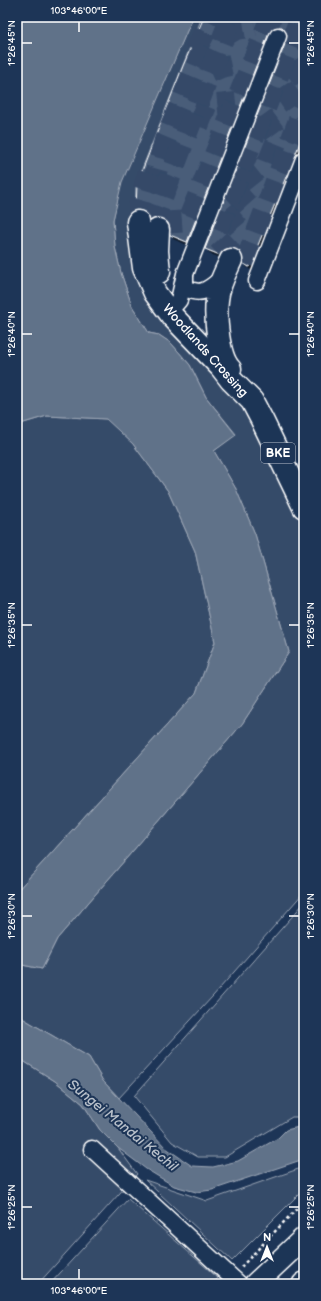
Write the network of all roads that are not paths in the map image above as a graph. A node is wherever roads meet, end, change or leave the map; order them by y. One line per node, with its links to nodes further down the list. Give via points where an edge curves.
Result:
1 (278, 36): 4 (lane)
2 (304, 159): 3 (lane)
3 (239, 271): 4 (lane, via 200,292 186,288); 6 (highway, Woodlands Crossing, via 217,300 219,342)
4 (185, 274): 5 (lane, via 179,300)
5 (173, 307): 6 (highway, Woodlands Crossing); 7 (highway, Woodlands Crossing, via 160,296 148,266 146,227 144,268 155,293 173,317)
6 (227, 366): 7 (highway, Woodlands Crossing)
7 (252, 400): 8 (highway, Woodlands Crossing, via 281,441); 9 (highway, BKE)
8 (304, 482)
9 (304, 507)
10 (92, 1150): 12 (lane)
11 (304, 1238): 13 (main road)
12 (235, 1280)
13 (255, 1284)

